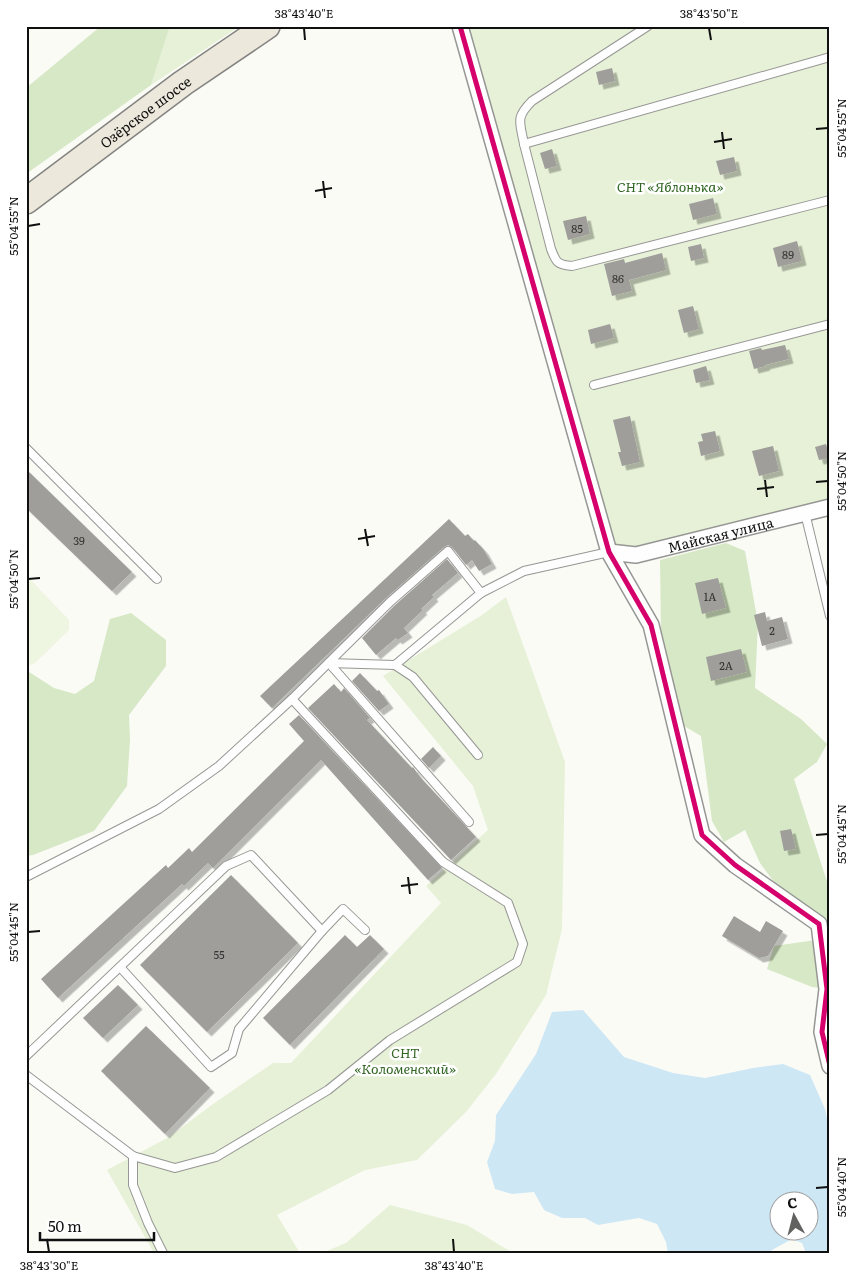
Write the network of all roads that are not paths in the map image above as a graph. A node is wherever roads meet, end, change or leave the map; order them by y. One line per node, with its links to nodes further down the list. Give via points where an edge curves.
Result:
1 (267, 26): 7 (main road, Озёрское шоссе, via 183,83)
2 (460, 26): 13 (street)
3 (648, 26): 5 (lane, via 532,101 520,118)
4 (830, 57): 5 (lane)
5 (524, 144): 6 (lane, via 551,249 555,260 563,265 572,266)
6 (830, 200)
7 (26, 201)
8 (830, 324): 9 (lane)
9 (594, 385)
10 (26, 448): 14 (lane)
11 (830, 507): 12 (street, Майская улица)
12 (805, 513): 13 (street, Майская улица, via 636,554); 16 (lane)
13 (609, 552): 15 (lane, via 524,571); 27 (street, via 651,625 702,834 735,865 819,924 827,989 822,1032)
14 (157, 579)
15 (481, 593): 17 (lane, via 448,551 390,602); 18 (lane)
16 (830, 616)
17 (329, 663): 18 (lane); 19 (lane); 21 (lane)
18 (395, 665): 20 (lane, via 413,677)
19 (292, 699): 22 (lane, via 219,766 159,809); 29 (lane, via 443,862 508,903 523,944 517,962 390,1040 328,1090 216,1157 175,1168)
20 (478, 755)
21 (469, 822)
22 (26, 877)
23 (365, 930): 24 (lane, via 343,909)
24 (322, 931): 25 (lane, via 251,855 226,866); 25 (lane, via 239,1029 232,1053 210,1067)
25 (120, 967): 26 (lane)
26 (26, 1056)
27 (830, 1066)
28 (26, 1075): 29 (lane)
29 (133, 1156): 30 (lane, via 133,1185)
30 (163, 1253)

